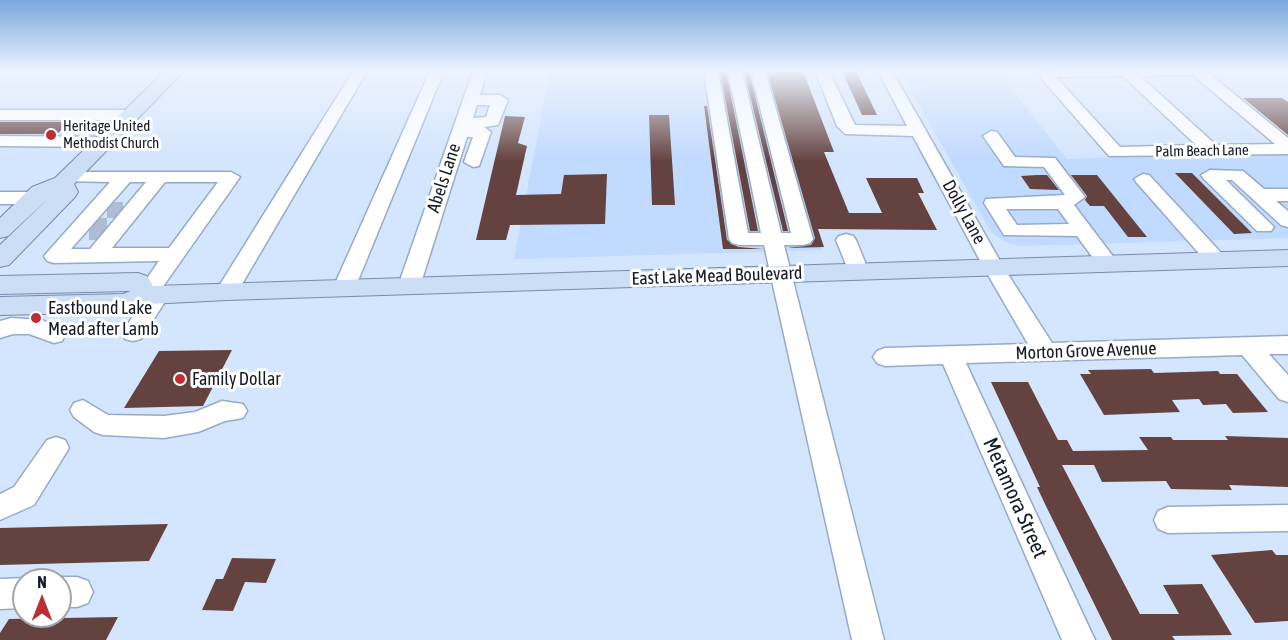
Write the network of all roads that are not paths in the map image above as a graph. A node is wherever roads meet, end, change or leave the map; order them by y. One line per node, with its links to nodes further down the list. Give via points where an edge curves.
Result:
1 (470, 100): 19 (street, Abels Lane)
2 (145, 101): 15 (main road)
3 (342, 101): 53 (street)
4 (424, 101): 52 (street)
5 (500, 101): 19 (street, via 492,122)
6 (716, 101): 18 (street)
7 (741, 101): 16 (street)
8 (766, 101): 17 (street)
9 (834, 101): 20 (street, via 850,130)
10 (901, 101): 20 (street, Dolly Lane)
11 (1068, 101): 25 (street, Palm Beach Lane, via 1115,152)
12 (1159, 101): 25 (street)
13 (1232, 101): 24 (street)
14 (0, 115): 15 (street)
15 (131, 115): 23 (main road)
16 (745, 117): 17 (street); 18 (street); 40 (street)
17 (770, 117): 40 (street, via 803,239)
18 (719, 118): 40 (street, via 739,239)
19 (461, 127): 26 (street, via 483,132); 51 (street, Abels Lane)
20 (918, 131): 47 (street, Dolly Lane)
21 (991, 136): 35 (street, via 1010,162 1044,155 1076,197)
22 (0, 141): 23 (street)
23 (105, 142): 30 (main road)
24 (1288, 148): 25 (street, Palm Beach Lane)
25 (1212, 151)
26 (474, 162)
27 (125, 177): 28 (street); 30 (street); 36 (street)
28 (159, 178): 36 (street); 42 (street, via 231,177)
29 (1143, 179): 45 (street)
30 (66, 180): 34 (main road); 44 (main road, via 67,192)
31 (1260, 195): 32 (street); 37 (street); 38 (street, via 1237,175 1210,175)
32 (1288, 195)
33 (0, 198): 34 (street)
34 (34, 198): 39 (main road)
35 (1073, 216): 35 (street, via 993,203 1011,231); 46 (street)
36 (106, 221): 42 (street)
37 (1288, 221)
38 (1264, 228)
39 (0, 231)
40 (772, 239): 49 (street)
41 (846, 240): 48 (street)
42 (175, 254): 54 (street)
43 (1288, 258): 45 (main road, East Lake Mead Boulevard)
44 (0, 259)
45 (1217, 261): 46 (main road, East Lake Mead Boulevard)
46 (1108, 264): 47 (main road, East Lake Mead Boulevard)
47 (994, 267): 48 (main road, East Lake Mead Boulevard); 61 (street, Dolly Lane)
48 (859, 272): 49 (main road, East Lake Mead Boulevard)
49 (780, 274): 51 (main road, East Lake Mead Boulevard); 71 (street)
50 (0, 285): 54 (main road, via 138,282)
51 (408, 286): 52 (main road, East Lake Mead Boulevard)
52 (344, 288): 53 (main road, East Lake Mead Boulevard)
53 (228, 291): 54 (main road, East Lake Mead Boulevard)
54 (153, 294): 55 (main road, East Lake Mead Boulevard, via 126,303); 58 (street)
55 (0, 306)
56 (0, 332): 57 (street, via 25,336)
57 (47, 333)
58 (133, 333)
59 (1288, 345): 60 (street, Morton Grove Avenue)
60 (1248, 346): 61 (street, Morton Grove Avenue); 64 (street)
61 (1045, 352): 62 (street, Morton Grove Avenue)
62 (951, 356): 63 (street, Morton Grove Avenue); 72 (street, Metamora Street)
63 (885, 357)
64 (1288, 392)
65 (83, 411): 66 (street, via 103,425 164,427)
66 (234, 411)
67 (56, 448): 68 (street, via 24,495)
68 (0, 507)
69 (1288, 518): 70 (street)
70 (1168, 520)
71 (868, 640)
72 (1079, 640)

